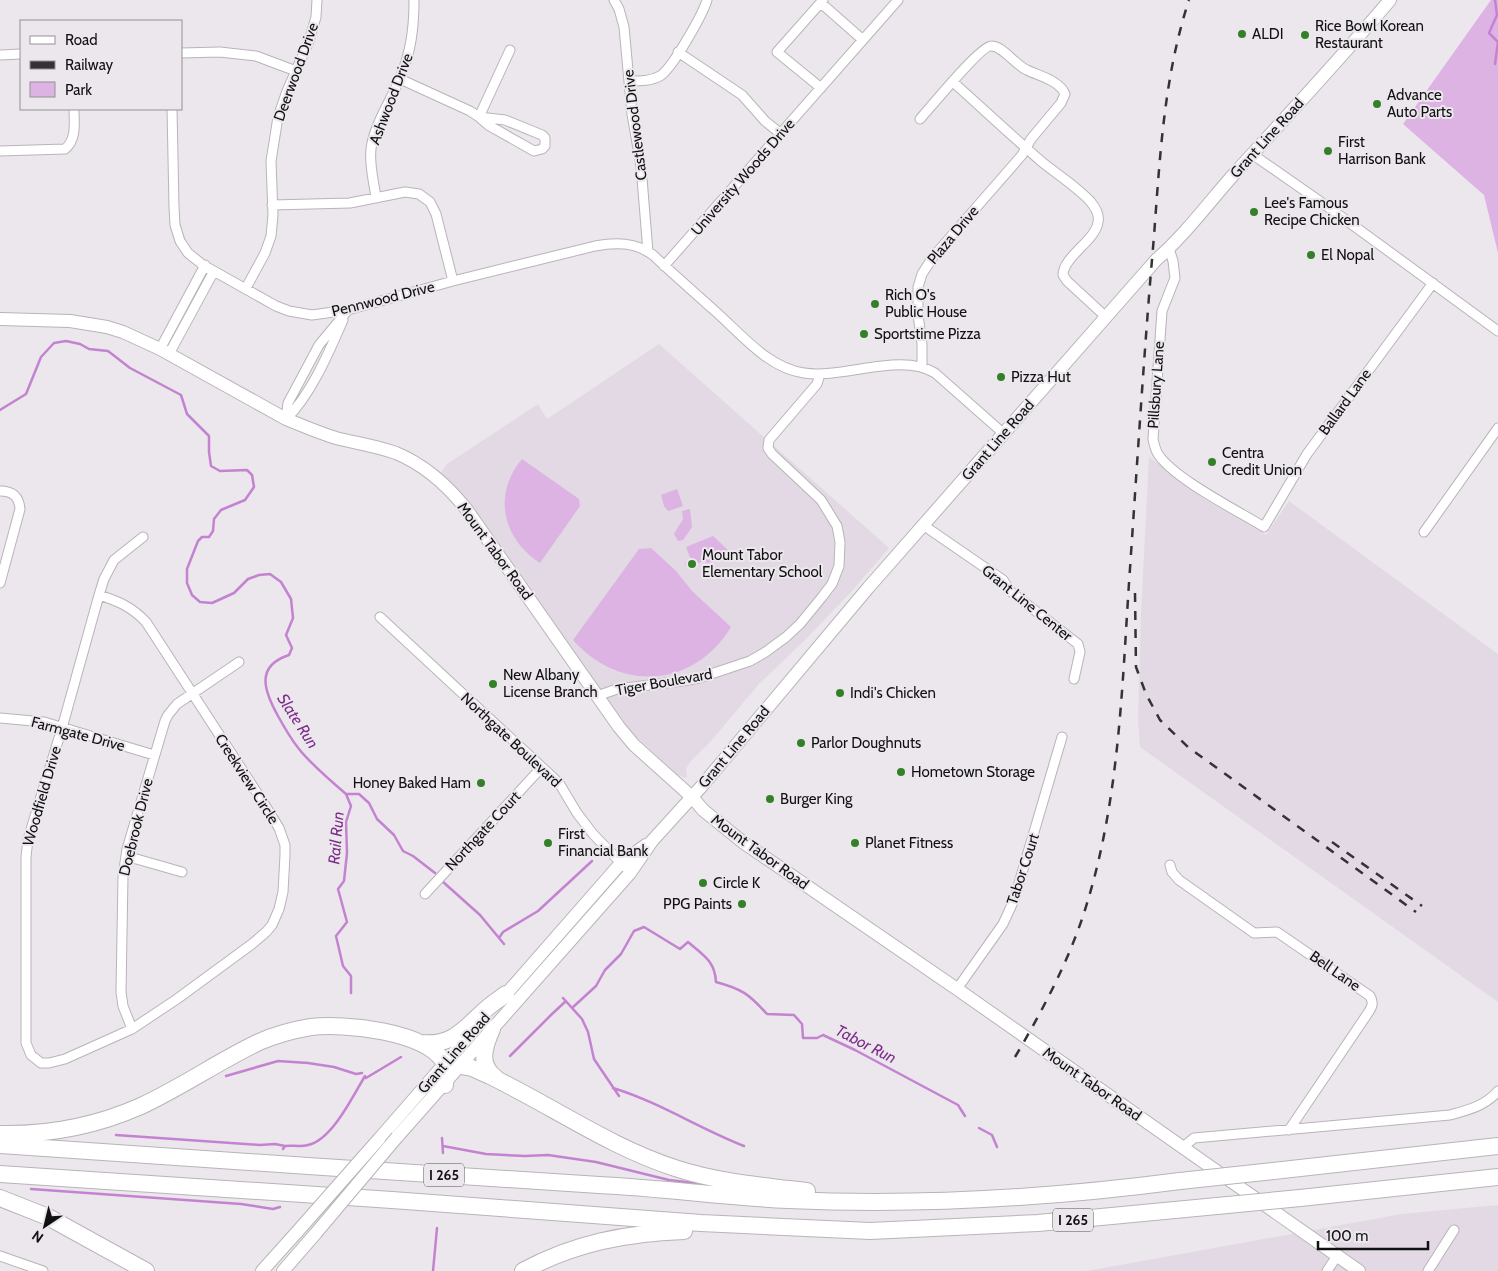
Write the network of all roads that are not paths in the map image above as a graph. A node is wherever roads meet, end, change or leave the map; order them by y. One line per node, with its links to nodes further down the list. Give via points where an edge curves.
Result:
1 (318, 0): 14 (street, Deerwood Drive, via 309,41)
2 (414, 0): 15 (street, Ashwood Drive, via 411,47)
3 (614, 0): 16 (street, Castlewood Drive, via 624,27)
4 (707, 0): 10 (street, via 702,15)
5 (898, 0): 8 (street, University Woods Drive)
6 (1390, 0): 26 (main road, Grant Line Road)
7 (822, 1): 8 (street); 18 (street, via 777,52)
8 (862, 40): 18 (street, University Woods Drive)
9 (510, 50): 21 (street)
10 (678, 52): 16 (street, via 662,75); 23 (street, via 742,95)
11 (182, 53): 14 (street, via 220,52 256,56)
12 (20, 54): 13 (street)
13 (0, 55)
14 (296, 71): 28 (street, Deerwood Drive, via 280,108 273,144)
15 (400, 79): 21 (street); 27 (street, Ashwood Drive, via 372,142)
16 (630, 81): 30 (street, Castlewood Drive)
17 (953, 82): 22 (street, Plaza Drive); 24 (street); 24 (street, Plaza Drive, via 984,48 992,46 1022,68 1060,87 1065,92 1064,98)
18 (821, 88): 23 (street, University Woods Drive)
19 (74, 110): 25 (street, via 74,135 65,149)
20 (172, 110): 31 (street, Pennwood Drive, via 175,225 188,253)
21 (479, 117): 21 (street, via 505,120 542,135 545,146 534,151)
22 (920, 119)
23 (781, 134): 32 (street, University Woods Drive)
24 (1026, 148): 38 (street, via 1078,190 1096,210 1096,228 1066,265 1063,275); 42 (street, Plaza Drive, via 922,274 917,293)
25 (0, 151)
26 (1252, 154): 29 (main road, Grant Line Road); 35 (street)
27 (376, 198): 28 (street, via 350,203); 34 (street, via 412,192 430,202)
28 (272, 205): 36 (street, Deerwood Drive, via 272,229 265,253)
29 (1169, 249): 38 (main road, Grant Line Road); 49 (street, Pillsbury Lane, via 1175,278 1162,311 1154,446 1163,460 1202,490)
30 (648, 252): 32 (street, Pennwood Drive); 34 (street, Pennwood Drive, via 628,244 603,245)
31 (205, 265): 33 (street, Pennwood Drive); 41 (street)
32 (664, 266): 43 (street, Pennwood Drive, via 760,351 782,366 798,372)
33 (214, 271): 36 (street, Pennwood Drive); 41 (street)
34 (454, 281): 37 (street, Pennwood Drive)
35 (1433, 283): 40 (street); 49 (street, Ballard Lane, via 1307,454)
36 (246, 288): 37 (street, Pennwood Drive, via 276,306 300,314)
37 (348, 310): 44 (street, via 299,407)
38 (1106, 317): 46 (main road, Grant Line Road)
39 (0, 319): 41 (main road, Mount Tabor Road, via 70,321 107,327)
40 (1498, 331)
41 (164, 351): 44 (main road, Mount Tabor Road)
42 (922, 366): 43 (street, via 915,364); 46 (street, via 935,373)
43 (820, 374): 58 (street, Tiger Boulevard, via 817,384 769,440 768,448 821,500 834,520 840,550 839,566 832,584 800,624 772,648 750,661 682,682 617,689)
44 (286, 419): 58 (main road, Mount Tabor Road, via 321,433 397,454 443,484 474,520)
45 (1498, 428): 50 (street)
46 (1003, 434): 48 (main road, Grant Line Road)
47 (0, 491): 52 (street, via 17,497 20,509)
48 (923, 525): 56 (street, Grant Line Center, via 1003,580 1010,591 1078,644 1080,652); 64 (main road, Grant Line Road)
49 (1264, 527)
50 (1424, 532)
51 (143, 537): 53 (street, Woodfield Drive, via 114,560)
52 (0, 584)
53 (99, 595): 57 (street, Creekview Circle, via 135,610); 60 (street, Woodfield Drive)
54 (380, 617): 63 (street, Northgate Boulevard)
55 (239, 662): 57 (street, Doebrook Drive)
56 (1074, 679)
57 (193, 694): 62 (street, Doebrook Drive, via 168,714); 74 (street, Creekview Circle, via 279,828 285,846 282,892 276,917 260,938)
58 (596, 696): 64 (main road, Mount Tabor Road, via 634,745)
59 (0, 718): 60 (street, Farmgate Drive, via 35,721)
60 (62, 728): 62 (street, Farmgate Drive); 77 (street, Woodfield Drive, via 31,829 26,858 26,1043 31,1055)
61 (1062, 737): 72 (street, Tabor Court, via 1014,900 1002,924)
62 (154, 755): 66 (street, Doebrook Drive)
63 (542, 768): 67 (street, Northgate Boulevard, via 559,783 593,834); 71 (street, Northgate Court)
64 (692, 797): 65 (main road, Grant Line Road); 72 (main road, Mount Tabor Road, via 744,843)
65 (652, 841): 67 (main road, Grant Line Road); 70 (main road, Grant Line Road)
66 (126, 856): 69 (street); 74 (street, Doebrook Drive, via 122,895 121,992)
67 (621, 863): 70 (street, Northgate Boulevard); 73 (main road, Grant Line Road)
68 (1170, 865): 82 (street, Bell Lane, via 1179,880 1254,933 1277,932 1372,999 1368,1013)
69 (182, 872)
70 (630, 873): 75 (main road, Grant Line Road)
71 (425, 894)
72 (957, 989): 86 (main road, Mount Tabor Road)
73 (506, 994): 76 (highway, via 452,1039 433,1044); 78 (main road, Grant Line Road)
74 (132, 1029): 77 (street, Creekview Circle)
75 (492, 1030): 78 (main road, Grant Line Road); 79 (highway, via 483,1058 488,1070)
76 (421, 1043): 78 (highway); 83 (highway, via 388,1033 344,1026 310,1027 259,1042 143,1105 107,1119 49,1132)
77 (49, 1064)
78 (452, 1064): 79 (highway, via 472,1068); 80 (highway, via 446,1070); 97 (main road, Grant Line Road, bridge, via 379,1139)
79 (503, 1082): 90 (highway, via 638,1153 676,1168 775,1187)
80 (444, 1085): 98 (main road, Grant Line Road, bridge)
81 (1498, 1091): 82 (street, via 1482,1105 1450,1114)
82 (1289, 1130): 86 (street, via 1194,1138)
83 (0, 1134)
84 (0, 1145): 90 (highway, I 265, via 789,1200)
85 (1498, 1146): 90 (highway, I 265, bridge, via 1046,1196)
86 (1182, 1148): 94 (main road, Mount Tabor Road)
87 (0, 1174): 91 (highway, I 265, via 682,1222)
88 (1498, 1177): 91 (highway, I 265, bridge, via 1038,1224 870,1231)
89 (0, 1198): 96 (highway, via 48,1218)
90 (889, 1201)
91 (814, 1228): 99 (highway, via 634,1234 573,1249)
92 (1454, 1230): 102 (street)
93 (0, 1256): 95 (street)
94 (1337, 1256): 100 (street); 101 (main road, Mount Tabor Road)
95 (43, 1271)
96 (146, 1271)
97 (262, 1271)
98 (282, 1271)
99 (523, 1271)
100 (1327, 1271)
101 (1359, 1271)
102 (1428, 1271)

